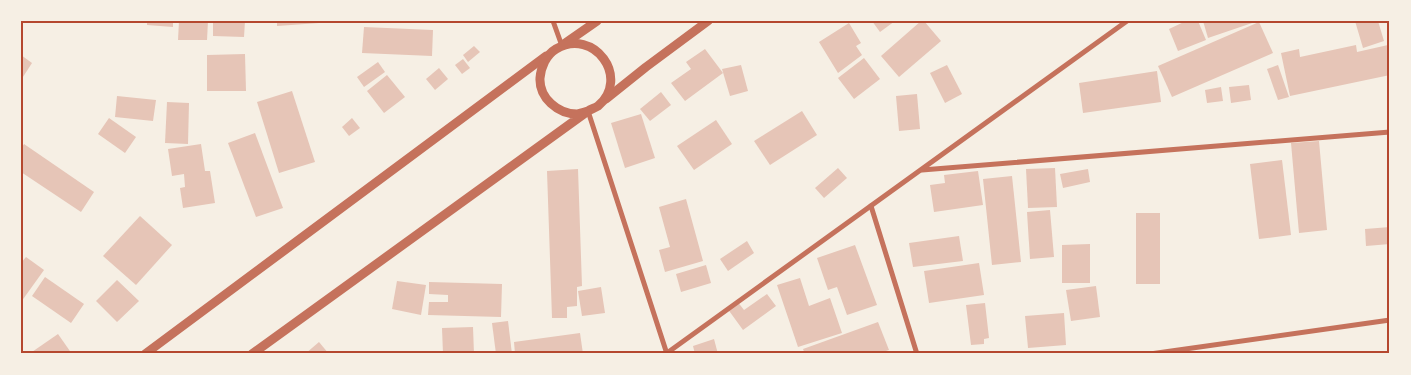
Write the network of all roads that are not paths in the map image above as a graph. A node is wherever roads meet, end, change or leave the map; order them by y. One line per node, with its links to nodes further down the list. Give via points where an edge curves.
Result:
1 (553, 21): 5 (street)
2 (597, 21): 5 (street)
3 (708, 21): 7 (street)
4 (1127, 21): 10 (street)
5 (562, 46): 6 (street); 7 (street, via 584,44 603,56 611,76 610,87)
6 (552, 51): 8 (street, via 541,70 542,92 556,108 578,114); 14 (street)
7 (598, 106): 8 (street)
8 (588, 111): 13 (street); 15 (street)
9 (1390, 132): 10 (street)
10 (920, 170): 11 (street)
11 (871, 206): 13 (street); 16 (street)
12 (1390, 320): 17 (street)
13 (667, 353)
14 (145, 354)
15 (252, 354)
16 (917, 354)
17 (1150, 354)

